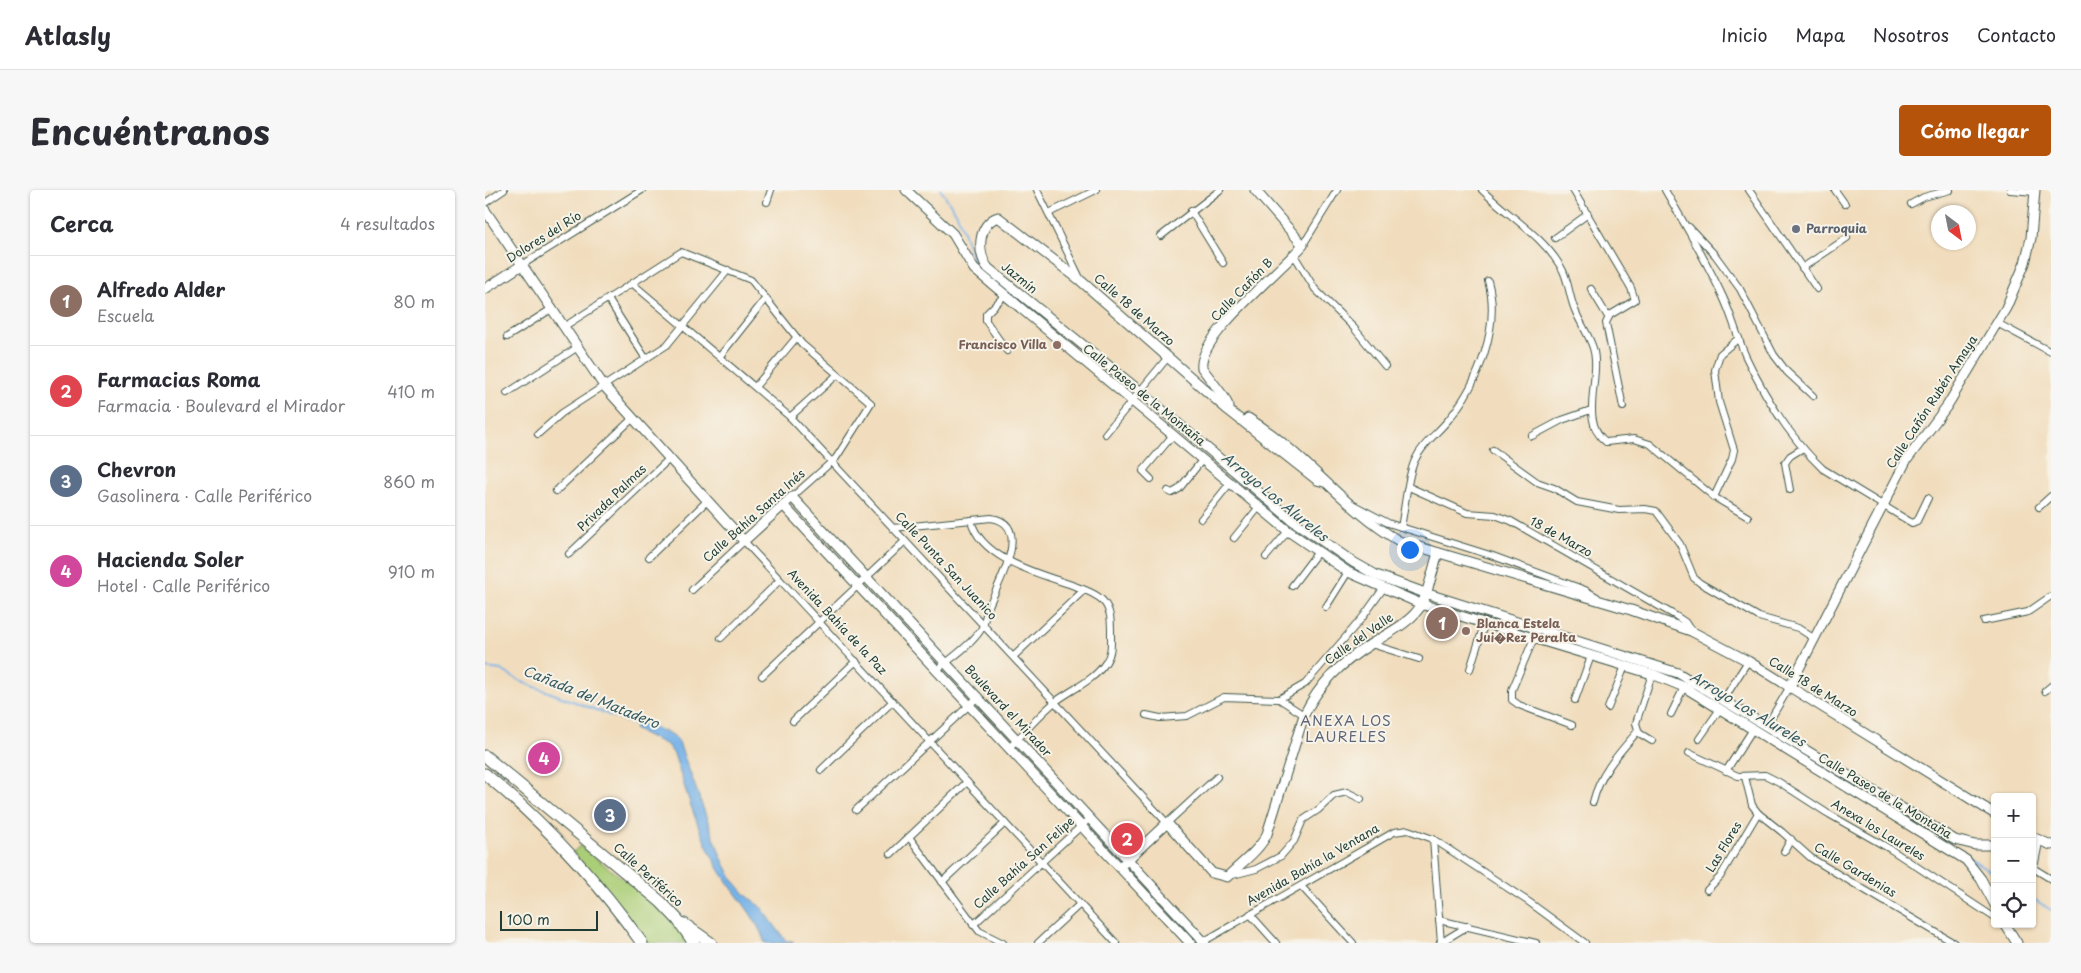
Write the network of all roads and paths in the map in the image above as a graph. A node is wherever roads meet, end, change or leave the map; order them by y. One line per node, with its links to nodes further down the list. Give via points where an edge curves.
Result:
1 (504, 190): 19 (street)
2 (642, 190): 33 (street, Dolores del Río)
3 (771, 190): 18 (street)
4 (906, 190): 42 (main road, Calle Paseo de la Montaña, via 953,234 974,269)
5 (1037, 190): 24 (street, Calle 18 de Marzo)
6 (1096, 190): 24 (street)
7 (1220, 190): 23 (street)
8 (1255, 190): 30 (main road)
9 (1337, 190): 30 (street, Calle Cañón B)
10 (1482, 190): 68 (street, via 1539,241 1562,268 1574,308 1595,354 1596,378)
11 (1573, 190): 25 (street)
12 (1665, 190): 26 (street)
13 (1749, 190): 34 (street)
14 (1835, 190): 20 (street)
15 (1950, 190): 21 (street, via 1923,197)
16 (2010, 190): 17 (street)
17 (2035, 191): 47 (main road, Calle Cañón Rubén Amaya, via 2031,238 2025,263)
18 (767, 202)
19 (485, 203)
20 (1845, 204)
21 (1911, 204)
22 (485, 210): 33 (main road, Avenida Bahía de la Paz)
23 (1191, 212): 27 (street); 32 (street)
24 (1049, 213): 36 (street, Calle 18 de Marzo)
25 (1588, 214): 28 (street); 46 (street, via 1635,300)
26 (1686, 225): 52 (street); 64 (street, via 1715,255 1739,290 1774,355)
27 (1161, 236)
28 (1555, 238)
29 (1847, 238): 34 (street)
30 (1303, 245): 31 (main road, Calle Cañón B)
31 (1294, 255): 59 (street, via 1315,289); 66 (main road, Calle Cañón B, via 1228,321 1204,352 1202,368)
32 (1223, 262)
33 (522, 265): 39 (main road, Dolores del Río); 45 (main road, Avenida Bahía de la Paz)
34 (1802, 268): 40 (street)
35 (728, 270): 38 (street, via 684,252 677,253); 43 (street, via 751,280); 49 (street)
36 (1081, 281): 57 (main road, Calle 18 de Marzo); 65 (main road, Jazmín, via 1002,219 993,219 987,226 980,250 988,268)
37 (1488, 281): 82 (street, via 1493,303 1477,375 1458,409 1415,459)
38 (633, 284): 44 (street); 49 (street, Calle Punta San Juanico)
39 (485, 288)
40 (1817, 289)
41 (1591, 290): 46 (street)
42 (1004, 296): 54 (street, via 986,314 986,320); 65 (main road, Calle Paseo de la Montaña)
43 (766, 298): 51 (street); 56 (street)
44 (608, 299): 48 (street); 58 (street)
45 (553, 308): 48 (main road, Avenida Bahía de la Paz); 50 (street)
46 (1608, 317): 67 (street, via 1606,323)
47 (1997, 323): 55 (street); 93 (main road, Calle Cañón Rubén Amaya, via 1947,406 1906,461)
48 (565, 326): 53 (main road, Avenida Bahía de la Paz)
49 (683, 327): 56 (street, Calle Punta San Juanico); 58 (street, via 667,345)
50 (507, 337)
51 (796, 338): 60 (street); 62 (street)
52 (1739, 338): 75 (street, via 1763,388); 88 (street, via 1720,354 1715,370 1719,402 1734,450)
53 (578, 347): 61 (main road, Avenida Bahía de la Paz); 63 (street)
54 (1007, 351)
55 (2051, 352)
56 (719, 356): 62 (street, Calle Punta San Juanico)
57 (1168, 357): 65 (street); 66 (main road, Calle 18 de Marzo)
58 (646, 359): 61 (street)
59 (1385, 366)
60 (837, 375): 69 (street); 79 (street, Calle Bahía Santa Inés, via 871,403)
61 (604, 386): 70 (main road, Avenida Bahía de la Paz); 71 (street, via 562,413)
62 (755, 387): 69 (street, Calle Punta San Juanico)
63 (507, 393)
64 (1813, 396)
65 (1136, 397): 72 (street); 73 (main road, Calle Paseo de la Montaña); 120 (main road, Calle Paseo de la Montaña, via 1317,539 1376,575)
66 (1227, 407): 91 (main road, Calle 18 de Marzo, via 1261,425)
67 (1623, 407)
68 (1591, 410): 74 (street, via 1562,420); 88 (street, via 1597,434 1606,442 1634,439 1650,444)
69 (790, 417): 79 (street, Calle Punta San Juanico)
70 (632, 419): 77 (main road, Avenida Bahía de la Paz); 84 (street)
71 (538, 434)
72 (1105, 434)
73 (1173, 435): 78 (main road, Calle Paseo de la Montaña); 80 (street, via 1143,471)
74 (1532, 436)
75 (1803, 448): 83 (street, via 1790,456 1785,464); 93 (street, via 1823,469)
76 (1493, 450): 130 (street, via 1537,482 1577,502 1619,510 1655,511 1680,544 1693,578 1759,617 1798,628)
77 (669, 459): 90 (main road, Avenida Bahía de la Paz); 107 (street, Privada Palmas)
78 (1203, 459): 81 (main road, Calle Paseo de la Montaña); 85 (street, via 1176,492)
79 (833, 462): 87 (street, Calle Bahía Santa Inés); 100 (street, Calle Punta San Juanico)
80 (1151, 479)
81 (1231, 482): 94 (main road, Calle Paseo de la Montaña); 97 (street)
82 (1409, 487): 99 (street); 127 (street, 18 de Marzo, via 1467,513 1495,515 1511,521 1676,616)
83 (1790, 490)
84 (556, 491)
85 (1168, 491)
86 (2051, 496): 95 (street)
87 (792, 497): 92 (main road, Calle Bahía Santa Inés); 112 (main road, Boulevard el Mirador)
88 (1714, 497): 96 (street)
89 (1928, 498): 93 (street, via 1915,523)
90 (707, 501): 103 (main road, Avenida Bahía de la Paz); 109 (street)
91 (1351, 504): 99 (street, Calle 18 de Marzo); 106 (main road, Calle 18 de Marzo, via 1373,525 1399,541)
92 (783, 505): 103 (main road, Calle Bahía Santa Inés); 114 (main road, Boulevard el Mirador)
93 (1884, 505): 130 (main road, Calle Cañón Rubén Amaya)
94 (1259, 507): 101 (main road, Calle Paseo de la Montaña); 102 (street)
95 (2039, 507)
96 (1748, 517)
97 (1201, 519)
98 (971, 520): 100 (street); 110 (street, via 977,535); 110 (street, via 991,518 1004,522 1011,531 1012,540)
99 (1401, 527): 121 (street, Calle 18 de Marzo, via 1585,590)
100 (893, 528): 104 (street, Calle Punta San Juanico)
101 (1288, 531): 105 (main road, Calle Paseo de la Montaña); 108 (street)
102 (1234, 538)
103 (744, 540): 113 (street, Avenida Bahía de la Paz); 117 (street, Calle Bahía Santa Inés)
104 (905, 541): 112 (street); 126 (street, Calle Punta San Juanico)
105 (1317, 553): 111 (main road, Calle Paseo de la Montaña); 115 (street)
106 (1438, 553): 120 (main road, Calle del Valle); 121 (main road, Calle 18 de Marzo)
107 (569, 554)
108 (1266, 556)
109 (649, 557)
110 (1008, 559): 118 (street); 126 (street)
111 (1348, 572): 116 (main road, Calle Paseo de la Montaña); 122 (street)
112 (867, 577): 114 (street); 137 (main road, Boulevard el Mirador)
113 (780, 580): 124 (street, Avenida Bahía de la Paz); 128 (street)
114 (858, 585): 124 (street); 140 (main road, Boulevard el Mirador)
115 (1292, 586)
116 (1383, 589): 120 (main road, Calle Paseo de la Montaña); 148 (street, via 1305,684)
117 (692, 590)
118 (1084, 590): 132 (street); 152 (street, via 1102,599 1109,610 1110,654 1093,676)
119 (2051, 596): 123 (street, via 2028,612)
120 (1423, 598): 125 (main road, Calle Paseo de la Montaña); 131 (main road, Calle del Valle, via 1405,623); 149 (main road, Calle Paseo de la Montaña, via 1657,665 1687,677)
121 (1608, 604): 127 (main road, Calle 18 de Marzo)
122 (1326, 606)
123 (1984, 621)
124 (819, 622): 135 (street, Avenida Bahía de la Paz); 142 (street)
125 (1485, 622): 129 (main road, Calle Paseo de la Montaña); 139 (street)
126 (983, 624): 132 (street, Calle Punta San Juanico); 137 (street, via 980,632)
127 (1691, 631): 136 (main road, Calle 18 de Marzo)
128 (721, 638)
129 (1534, 638): 133 (main road, Calle Paseo de la Montaña); 160 (street, via 1512,690 1512,700 1519,706)
130 (1815, 639): 145 (main road, Calle Cañón Rubén Amaya)
131 (1371, 644): 134 (street); 158 (main road, Calle del Valle, via 1329,676)
132 (1014, 656): 152 (street, Calle Punta San Juanico)
133 (1591, 656): 138 (main road, Calle Paseo de la Montaña); 150 (street)
134 (1419, 659)
135 (856, 661): 151 (street, Avenida Bahía de la Paz); 159 (street)
136 (1748, 661): 145 (main road, Calle 18 de Marzo); 149 (street)
137 (946, 662): 140 (street); 147 (main road, Boulevard el Mirador)
138 (1625, 666): 141 (main road, Calle Paseo de la Montaña); 154 (street)
139 (1470, 669)
140 (937, 670): 153 (main road, Boulevard el Mirador)
141 (1652, 674): 143 (main road, Calle Paseo de la Montaña); 163 (street, via 1638,712)
142 (762, 676)
143 (1684, 686): 155 (main road, Calle Paseo de la Montaña); 156 (street)
144 (2051, 686): 146 (street)
145 (1789, 688): 161 (street, Calle Cañón Rubén Amaya); 180 (main road, Calle 18 de Marzo)
146 (2045, 691)
147 (978, 697): 153 (street); 165 (main road, Boulevard el Mirador)
148 (1279, 699): 157 (street, via 1225,697 1187,716 1160,718); 158 (street)
149 (1724, 699): 161 (main road, Calle Paseo de la Montaña)
150 (1575, 700)
151 (893, 701): 167 (street, Avenida Bahía de la Paz); 171 (street)
152 (1055, 702): 165 (street); 184 (street, Calle Punta San Juanico)
153 (969, 705): 167 (street); 168 (main road, Boulevard el Mirador)
154 (1608, 708)
155 (1720, 710): 162 (main road, Calle Paseo de la Montaña); 164 (street)
156 (1671, 714)
157 (1146, 715)
158 (1304, 715): 200 (main road, Calle del Valle, via 1267,834 1263,842)
159 (793, 721)
160 (1572, 725)
161 (1767, 725): 191 (main road, Calle Paseo de la Montaña, via 1955,840)
162 (1753, 729): 172 (street); 205 (main road, Calle Paseo de la Montaña, via 1965,860)
163 (1638, 731): 166 (street); 178 (street, via 1607,769 1597,786)
164 (1699, 739)
165 (1017, 740): 168 (street); 182 (main road, Boulevard el Mirador)
166 (1652, 741)
167 (930, 742): 176 (street, Avenida Bahía de la Paz); 179 (street)
168 (1009, 748): 185 (main road, Boulevard el Mirador)
169 (1689, 753): 172 (street, Anexa los Laureles)
170 (485, 756): 186 (highway, Calle Periférico)
171 (821, 770)
172 (1726, 771): 175 (street, Anexa los Laureles)
173 (485, 774): 193 (highway)
174 (1217, 776): 184 (street)
175 (1745, 777): 181 (street, Calle Gardenias, via 1752,806); 208 (street, Anexa los Laureles, via 1765,775 1779,782)
176 (967, 782): 183 (street, Avenida Bahía de la Paz); 187 (street)
177 (1361, 799): 200 (street, via 1347,792 1333,795 1303,820 1294,841 1281,856 1256,869)
178 (1593, 802)
179 (856, 810)
180 (1991, 812)
181 (1758, 813): 189 (street, Calle Gardenias); 204 (street, Las Flores, via 1720,877)
182 (1090, 818): 185 (street, Calle Bahía San Felipe); 196 (main road, Boulevard el Mirador)
183 (1005, 823): 197 (street, Avenida Bahía de la Paz); 202 (street)
184 (1167, 823): 196 (main road); 200 (main road, Calle Punta San Juanico, via 1212,873)
185 (1081, 826): 197 (street, Calle Bahía San Felipe); 198 (main road, Boulevard el Mirador)
186 (579, 833): 193 (highway); 209 (highway, Calle Periférico)
187 (909, 837): 195 (street); 202 (street)
188 (1433, 839): 203 (street, Avenida Bahía la Ventana, via 1408,830 1394,832); 210 (street); 226 (street, Avenida Bahía la Ventana)
189 (1791, 839): 194 (street); 227 (street, Calle Gardenias, via 1811,858)
190 (2036, 840): 192 (main road)
191 (1991, 845)
192 (2051, 845)
193 (565, 850): 215 (highway, via 623,917)
194 (1784, 852)
195 (891, 854)
196 (1128, 860): 198 (main road); 214 (main road, Boulevard el Mirador)
197 (1041, 862): 206 (street, Avenida Bahía de la Paz); 211 (street, Calle Bahía San Felipe)
198 (1120, 867): 221 (main road, Boulevard el Mirador)
199 (2036, 871): 201 (street)
200 (1227, 876)
201 (2051, 879)
202 (942, 882): 211 (street)
203 (1301, 886): 207 (street, Avenida Bahía la Ventana); 223 (street)
204 (1707, 890)
205 (1991, 898)
206 (1079, 904): 219 (street); 220 (street, Avenida Bahía de la Paz)
207 (1249, 914): 214 (street, Avenida Bahía la Ventana); 222 (street)
208 (1991, 915)
209 (678, 920): 216 (highway, Calle Periférico); 217 (highway)
210 (1439, 920): 212 (street); 224 (street)
211 (973, 924): 218 (street, via 988,937)
212 (1468, 926): 224 (street); 225 (street)
213 (2008, 928): 228 (main road)
214 (1203, 942)
215 (641, 943)
216 (694, 943)
217 (711, 943)
218 (1003, 943)
219 (1038, 943)
220 (1116, 943)
221 (1190, 943)
222 (1276, 943)
223 (1353, 943)
224 (1440, 943)
225 (1536, 943)
226 (1585, 943)
227 (1954, 943)
228 (2017, 943)

